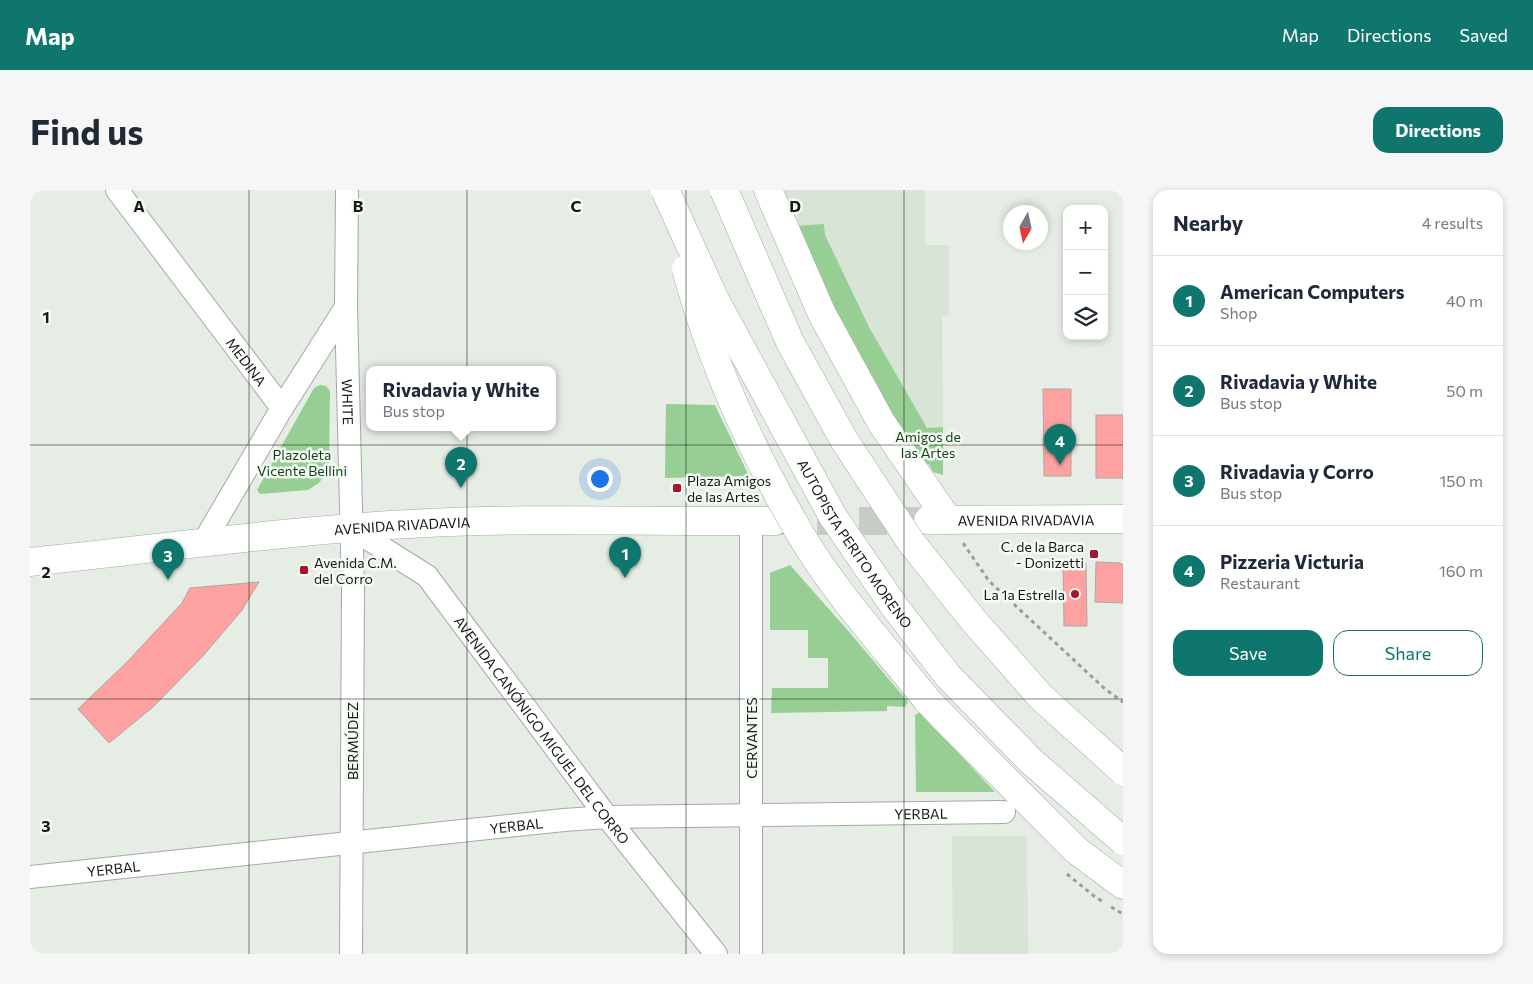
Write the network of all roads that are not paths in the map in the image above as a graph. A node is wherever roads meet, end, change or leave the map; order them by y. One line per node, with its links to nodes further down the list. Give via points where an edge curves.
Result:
1 (116, 190): 7 (street, MEDINA)
2 (347, 190): 6 (street, WHITE)
3 (665, 190): 17 (main road, AUTOPISTA PERITO MORENO, bridge, via 715,300 832,516 894,606 948,676 1025,756); 20 (main road, bridge, via 697,308 727,387 759,458 802,536 841,593 927,700 1076,850)
4 (724, 190): 13 (main road, bridge, via 790,342 844,440 911,542 973,620 1041,697)
5 (768, 190): 8 (main road, AVENIDA RIVADAVIA, via 822,314 938,520)
6 (346, 307): 7 (street); 10 (street, WHITE)
7 (282, 408): 11 (street)
8 (1123, 519)
9 (763, 521): 10 (main road, AVENIDA RIVADAVIA, via 505,521); 15 (street, CERVANTES)
10 (352, 528): 11 (main road, AVENIDA RIVADAVIA); 16 (street, AVENIDA CANÓNIGO MIGUEL DEL CORRO, via 428,576); 18 (street, BERMÚDEZ)
11 (203, 543): 12 (main road, AVENIDA RIVADAVIA)
12 (30, 562)
13 (1123, 771)
14 (1004, 812): 15 (street, YERBAL)
15 (752, 816): 16 (street, YERBAL); 23 (street, CERVANTES)
16 (607, 817): 18 (street, YERBAL); 22 (street, AVENIDA CANÓNIGO MIGUEL DEL CORRO)
17 (1123, 841)
18 (351, 844): 19 (street, YERBAL); 21 (street, BERMÚDEZ)
19 (30, 877)
20 (1123, 885)
21 (351, 954)
22 (716, 954)
23 (751, 954)

